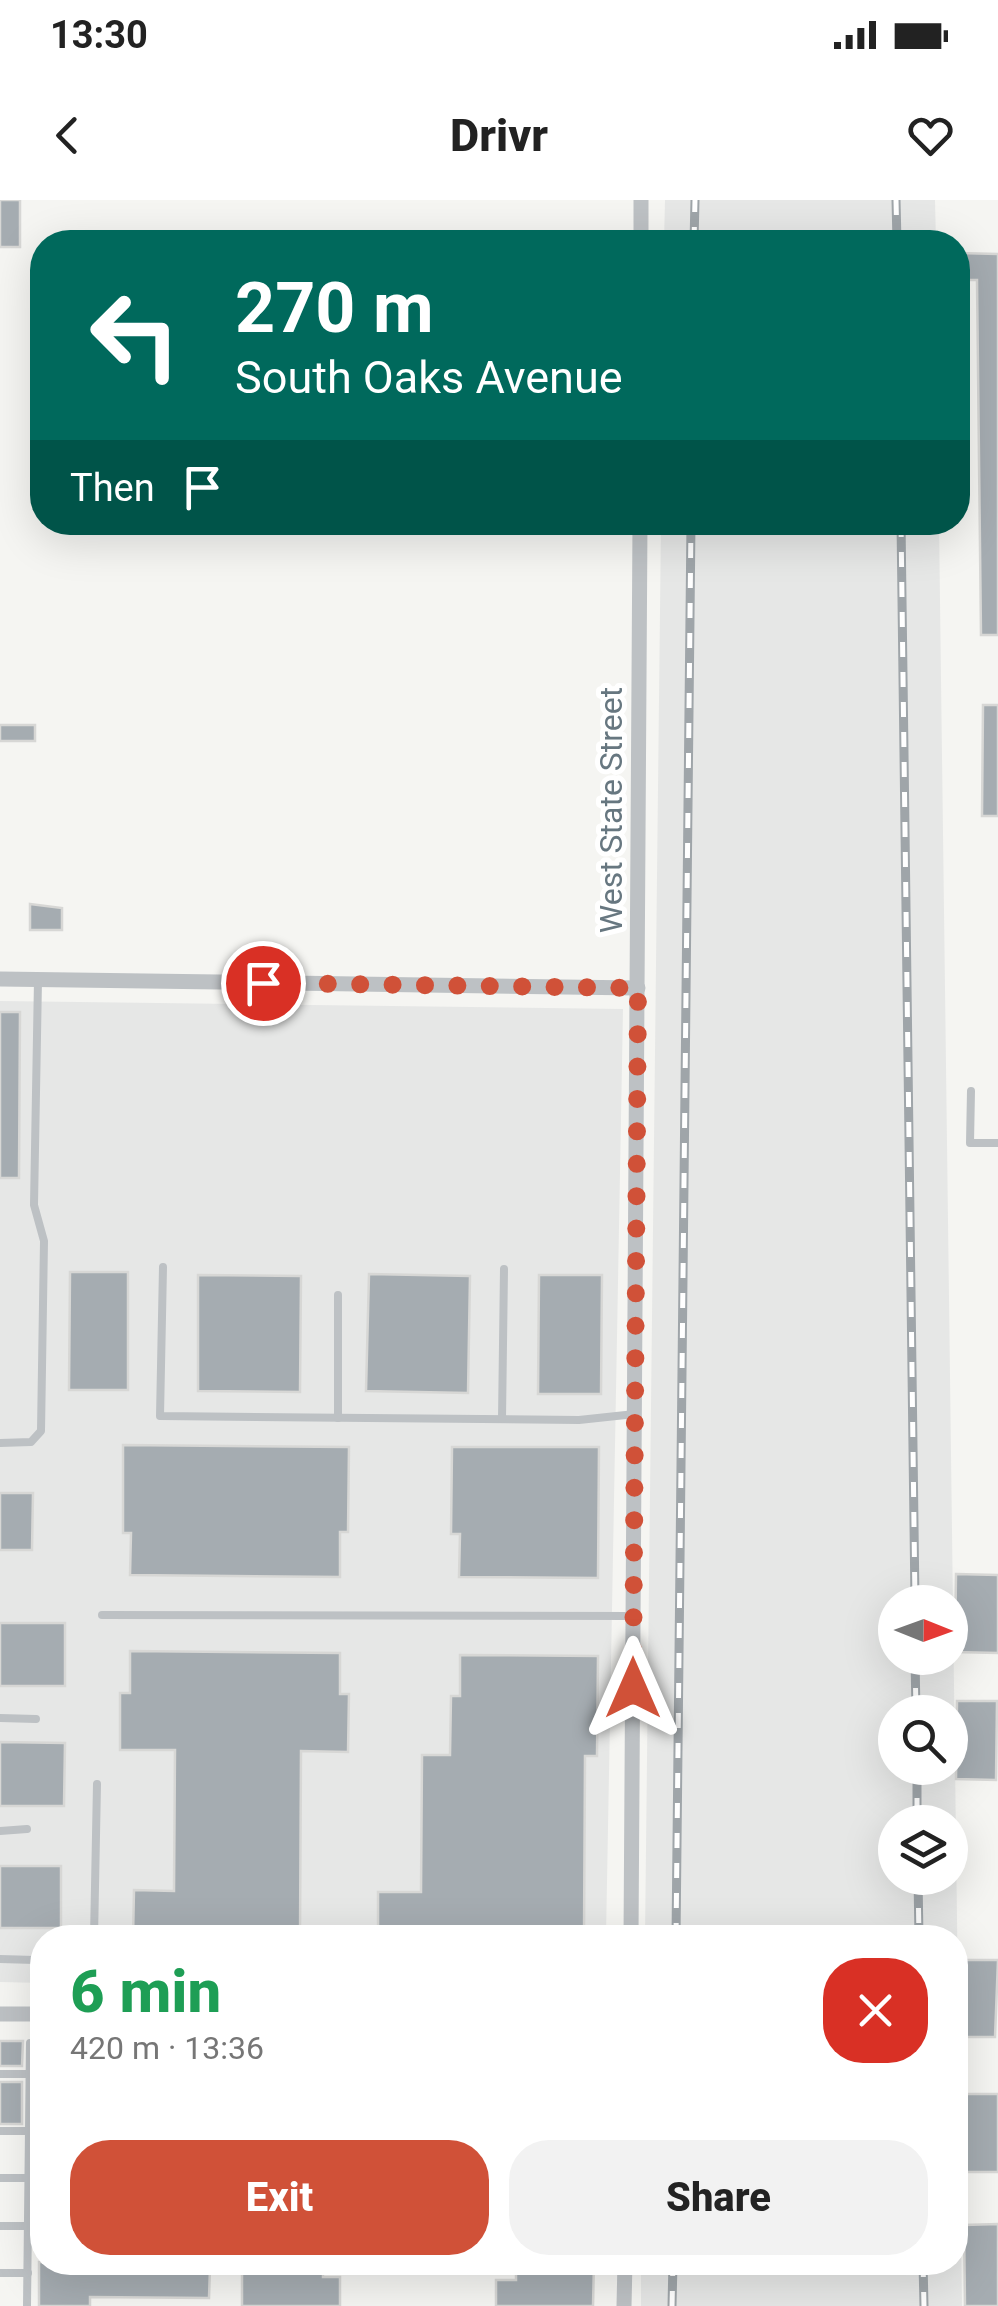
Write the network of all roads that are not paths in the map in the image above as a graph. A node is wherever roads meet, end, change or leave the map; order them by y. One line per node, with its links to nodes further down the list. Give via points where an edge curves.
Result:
1 (641, 200): 2 (street)
2 (641, 230)
3 (640, 535): 6 (street, West State Street)
4 (0, 979): 5 (street)
5 (38, 980): 6 (street); 15 (lane, via 34,1205 44,1241 41,1431 31,1442)
6 (638, 988): 12 (street, West State Street)
7 (971, 1091): 8 (lane, via 970,1143)
8 (998, 1143)
9 (163, 1267): 13 (lane, via 160,1416)
10 (504, 1269): 14 (lane)
11 (338, 1295): 13 (lane)
12 (635, 1414): 14 (lane); 17 (street, West State Street)
13 (338, 1418): 14 (lane)
14 (502, 1419)
15 (0, 1443)
16 (102, 1615): 17 (lane)
17 (634, 1616): 24 (street, West State Street)
18 (0, 1718): 19 (lane)
19 (36, 1719)
20 (97, 1784): 23 (lane)
21 (27, 1829): 22 (lane)
22 (0, 1831)
23 (94, 1925)
24 (631, 1925)
25 (0, 1959): 26 (lane)
26 (30, 1960)
27 (0, 2014): 28 (street)
28 (30, 2014)
29 (30, 2043): 31 (lane)
30 (0, 2074): 31 (lane)
31 (30, 2074): 33 (lane)
32 (0, 2131): 33 (lane)
33 (29, 2131): 35 (lane)
34 (0, 2178): 35 (lane)
35 (28, 2178): 37 (lane)
36 (0, 2226): 37 (lane)
37 (28, 2226): 39 (lane)
38 (0, 2273): 39 (lane)
39 (28, 2273): 41 (lane)
40 (625, 2275): 42 (street)
41 (28, 2306)
42 (624, 2306)

